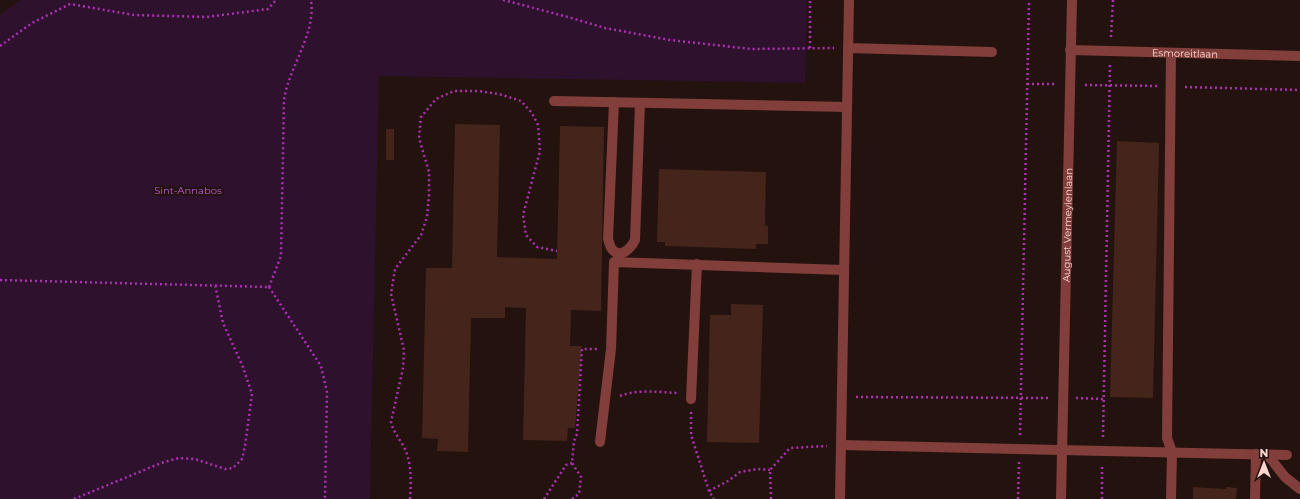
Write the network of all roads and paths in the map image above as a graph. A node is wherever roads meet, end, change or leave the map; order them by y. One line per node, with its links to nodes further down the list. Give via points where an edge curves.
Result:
1 (74, 0): 10 (path)
2 (276, 0): 10 (path, via 268,9 206,17 134,15)
3 (311, 0): 28 (path, via 311,21 286,87 284,100 281,256)
4 (503, 0): 12 (path, via 605,28 670,40 751,49)
5 (810, 0): 12 (path)
6 (849, 0): 13 (street)
7 (1029, 0): 31 (path)
8 (1072, 0): 14 (street, August Vermeylenlaan)
9 (1113, 0): 15 (path)
10 (70, 4): 11 (path, via 32,24)
11 (0, 46)
12 (810, 48): 13 (path)
13 (848, 48): 16 (street); 22 (street)
14 (1070, 50): 15 (street, Esmoreitlaan); 32 (street, August Vermeylenlaan)
15 (1111, 51): 17 (street, Esmoreitlaan); 34 (path)
16 (992, 52)
17 (1171, 53): 18 (street, Esmoreitlaan); 41 (street, via 1167,438)
18 (1300, 56)
19 (554, 101): 20 (street)
20 (614, 102): 21 (street); 21 (street, via 608,239 611,249 617,253 624,253 632,248 635,240)
21 (640, 102): 22 (street)
22 (847, 107): 25 (street)
23 (557, 251): 51 (path, via 537,247 526,235 523,215 540,151 538,125 532,113 521,101 499,94 454,91 436,99 421,117 419,138 429,172 427,217 422,235 395,269 391,294 404,350 403,368 391,422 404,448 411,472)
24 (697, 264): 25 (street); 29 (street, via 614,262); 33 (street)
25 (844, 270): 30 (street)
26 (0, 280): 27 (path)
27 (215, 284): 28 (path); 49 (path, via 223,323 252,394 242,460 233,468 225,469 178,458)
28 (269, 286): 50 (path, via 321,366 327,392)
29 (611, 349): 35 (street); 45 (path, via 582,349 577,434)
30 (842, 396): 31 (path); 37 (street)
31 (1020, 398): 32 (path); 38 (path)
32 (1063, 398): 34 (path); 39 (street, August Vermeylenlaan)
33 (691, 399): 35 (path, via 679,393 645,392 629,393); 48 (path, via 691,435)
34 (1104, 399): 40 (path)
35 (605, 401): 36 (street)
36 (600, 442)
37 (841, 445): 38 (street); 46 (path, via 790,448); 56 (street)
38 (1019, 449): 39 (street); 57 (path)
39 (1062, 450): 40 (street); 58 (street, August Vermeylenlaan)
40 (1102, 451): 41 (street); 59 (path)
41 (1172, 452): 42 (street); 60 (street)
42 (1256, 454): 43 (street); 61 (street)
43 (1267, 454): 44 (street); 47 (street, via 1285,477)
44 (1287, 455)
45 (572, 463): 52 (path, via 566,465); 53 (path, via 581,478 579,494)
46 (770, 470): 48 (path, via 740,472); 55 (path)
47 (1300, 488)
48 (708, 491): 54 (path)
49 (74, 499)
50 (325, 499)
51 (410, 499)
52 (545, 499)
53 (572, 499)
54 (714, 499)
55 (771, 499)
56 (840, 499)
57 (1018, 499)
58 (1061, 499)
59 (1102, 499)
60 (1171, 499)
61 (1255, 499)

